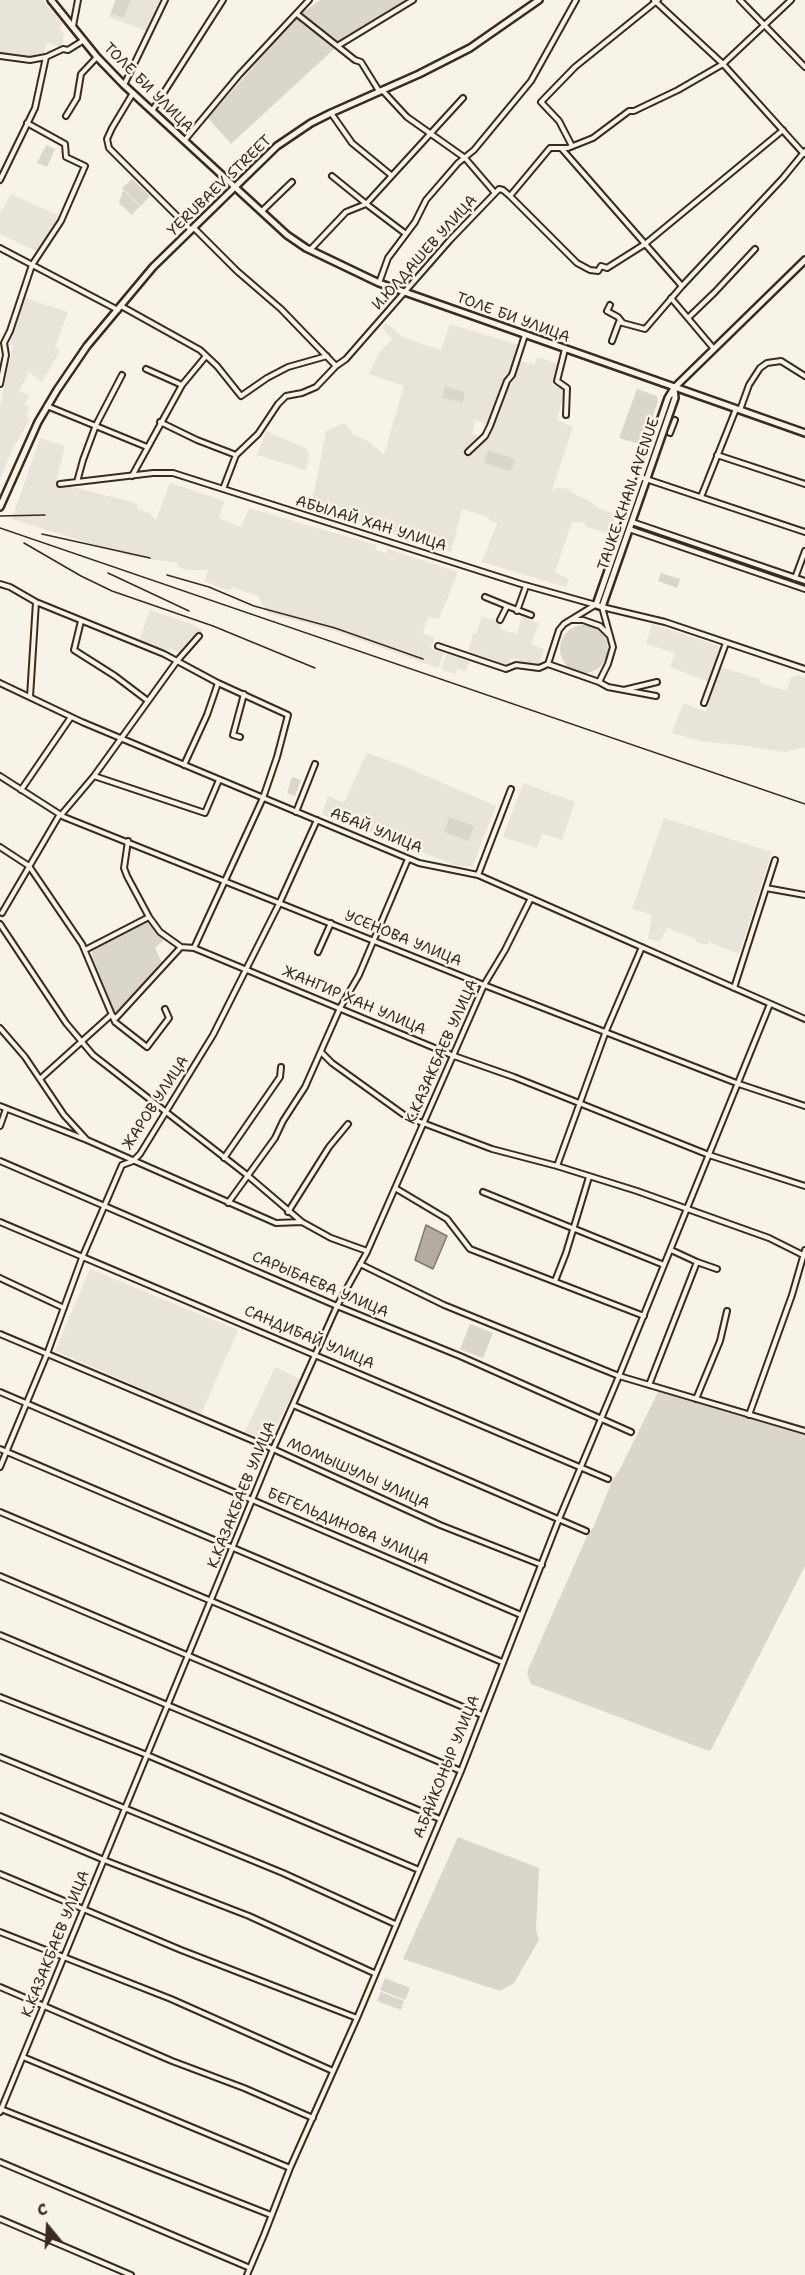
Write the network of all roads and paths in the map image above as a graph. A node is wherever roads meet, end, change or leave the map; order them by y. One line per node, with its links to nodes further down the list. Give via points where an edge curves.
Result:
1 (51, 0): 14 (street, ТОЛЕ БИ УЛИЦА)
2 (78, 0): 14 (street)
3 (165, 0): 22 (street)
4 (223, 0): 26 (street)
5 (309, 0): 12 (street)
6 (413, 0): 16 (street)
7 (538, 0): 23 (street, YERUBAEV STREET, via 470,48)
8 (576, 0): 36 (street, via 531,81)
9 (740, 0): 13 (street)
10 (791, 0): 13 (street)
11 (656, 1): 20 (street); 33 (street, via 575,67 541,102 559,121)
12 (297, 14): 16 (street); 32 (street, via 238,75)
13 (764, 25): 20 (street); 21 (street)
14 (73, 26): 15 (street, ТОЛЕ БИ УЛИЦА)
15 (84, 40): 18 (street); 19 (street, ТОЛЕ БИ УЛИЦА)
16 (339, 45): 23 (street, via 361,62)
17 (0, 56): 18 (street, via 30,60)
18 (46, 57): 29 (street)
19 (97, 57): 22 (street, ТОЛЕ БИ УЛИЦА); 28 (street, via 81,74 77,98)
20 (723, 64): 30 (street); 33 (street, via 678,90 628,111 593,138)
21 (805, 67)
22 (124, 85): 24 (street, ТОЛЕ БИ УЛИЦА)
23 (380, 91): 27 (street, YERUBAEV STREET); 31 (street)
24 (134, 93): 26 (street, ТОЛЕ БИ УЛИЦА); 46 (street, via 112,128 107,139 109,148)
25 (463, 98): 31 (street)
26 (152, 111): 32 (street, ТОЛЕ БИ УЛИЦА)
27 (331, 113): 37 (street, via 352,143); 41 (street, YERUBAEV STREET, via 277,146)
28 (66, 116)
29 (27, 123): 39 (street); 53 (street, via 65,144 66,157 85,166 61,221)
30 (783, 130): 35 (street); 48 (street)
31 (431, 134): 36 (street); 37 (street)
32 (184, 141): 41 (street, ТОЛЕ БИ УЛИЦА)
33 (572, 146): 34 (street)
34 (561, 148): 43 (street, via 550,148); 48 (street)
35 (804, 153): 55 (street)
36 (465, 158): 42 (street); 47 (street, via 426,200)
37 (391, 175): 44 (street)
38 (332, 176): 44 (street)
39 (0, 180)
40 (292, 182): 45 (street)
41 (234, 186): 45 (street, ТОЛЕ БИ УЛИЦА); 46 (street, YERUBAEV STREET)
42 (495, 193): 43 (street, И.ЮЛДАШЕВ УЛИЦА, via 499,189); 56 (street, И.ЮЛДАШЕВ УЛИЦА)
43 (510, 196): 48 (street, via 577,263 590,270 607,268)
44 (366, 204): 47 (street); 51 (street, via 346,212)
45 (262, 211): 51 (street, ТОЛЕ БИ УЛИЦА)
46 (193, 229): 59 (street, YERUBAEV STREET, via 153,267); 68 (street)
47 (406, 234): 54 (street, via 388,258)
48 (645, 244): 55 (street)
49 (0, 248): 53 (street)
50 (755, 249): 60 (street)
51 (310, 250): 54 (street, ТОЛЕ БИ УЛИЦА)
52 (805, 260): 66 (street, TAUKE KHAN AVENUE)
53 (32, 265): 59 (street); 63 (street, via 10,331)
54 (379, 283): 56 (street, ТОЛЕ БИ УЛИЦА)
55 (682, 286): 57 (street)
56 (405, 292): 62 (street, ТОЛЕ БИ УЛИЦА); 69 (street, И.ЮЛДАШЕВ УЛИЦА, via 360,345)
57 (671, 298): 60 (street); 61 (street, via 645,329)
58 (610, 305): 61 (street, via 607,311)
59 (119, 308): 67 (street); 76 (street, YERUBAEV STREET, via 87,346)
60 (688, 318): 66 (street)
61 (622, 322): 64 (street)
62 (525, 335): 65 (street, ТОЛЕ БИ УЛИЦА); 85 (street, via 490,426)
63 (2, 341): 73 (street, via 6,355)
64 (612, 341)
65 (565, 349): 75 (street, ТОЛЕ БИ УЛИЦА); 78 (street, via 557,381 567,388)
66 (714, 349): 75 (street, TAUKE KHAN AVENUE)
67 (207, 356): 68 (street, via 241,396 288,367); 74 (street)
68 (327, 356): 69 (street)
69 (336, 366): 86 (street, И.ЮЛДАШЕВ УЛИЦА, via 310,391 286,396 258,434)
70 (146, 369): 74 (street)
71 (122, 375): 81 (street)
72 (805, 376): 77 (street, via 781,361 766,363)
73 (0, 384)
74 (182, 385): 80 (street)
75 (674, 388): 77 (street, ТОЛЕ БИ УЛИЦА); 89 (street, TAUKE KHAN AVENUE)
76 (47, 406): 81 (street); 95 (street, YERUBAEV STREET)
77 (738, 410): 83 (street, ТОЛЕ БИ УЛИЦА); 87 (street)
78 (566, 415)
79 (675, 420): 82 (street)
80 (160, 422): 84 (street); 86 (street)
81 (96, 425): 84 (street); 90 (street)
82 (670, 433)
83 (805, 433)
84 (147, 447): 88 (street)
85 (468, 452)
86 (236, 455): 93 (street, И.ЮЛДАШЕВ УЛИЦА)
87 (717, 455): 92 (street); 94 (street)
88 (132, 476): 90 (street, АБЫЛАЙ ХАН УЛИЦА); 93 (street, АБЫЛАЙ ХАН УЛИЦА, via 173,473)
89 (643, 478): 94 (street); 96 (street, TAUKE KHAN AVENUE); 106 (street, TAUKE KHAN AVENUE)
90 (77, 482): 91 (street, АБЫЛАЙ ХАН УЛИЦА)
91 (60, 484)
92 (805, 484)
93 (223, 489): 102 (street, АБЫЛАЙ ХАН УЛИЦА)
94 (701, 497): 97 (street)
95 (0, 507)
96 (631, 525): 99 (street); 103 (street); 108 (street, TAUKE KHAN AVENUE)
97 (805, 532)
98 (805, 551): 99 (street)
99 (795, 578): 100 (street)
100 (805, 581)
101 (0, 584): 105 (street)
102 (526, 586): 106 (street, АБЫЛАЙ ХАН УЛИЦА); 109 (street)
103 (805, 589)
104 (485, 597): 107 (street)
105 (36, 602): 113 (street); 128 (street)
106 (596, 605): 108 (street, АБЫЛАЙ ХАН УЛИЦА); 112 (street)
107 (507, 606): 109 (street); 111 (street)
108 (602, 607): 115 (street); 116 (street, via 665,622)
109 (517, 610): 110 (street)
110 (531, 615)
111 (500, 620)
112 (571, 620): 115 (street, via 600,626); 119 (street, via 559,630)
113 (81, 621): 118 (street); 129 (street, via 74,650)
114 (200, 636): 118 (street)
115 (612, 640): 121 (street, via 608,664)
116 (726, 643): 120 (street); 130 (street)
117 (438, 646): 119 (street, via 506,669)
118 (177, 661): 124 (street); 129 (street)
119 (548, 664): 121 (street)
120 (805, 669)
121 (599, 682): 125 (street)
122 (657, 682): 125 (street)
123 (0, 683): 128 (street, АБАЙ УЛИЦА)
124 (218, 683): 126 (street); 135 (street)
125 (623, 690): 127 (street)
126 (244, 694): 132 (street, via 233,735); 141 (street, via 288,715)
127 (656, 696)
128 (30, 697): 131 (street, АБАЙ УЛИЦА)
129 (148, 701): 133 (street)
130 (704, 703)
131 (71, 717): 133 (street, АБАЙ УЛИЦА); 140 (street)
132 (240, 737)
133 (122, 738): 135 (street, АБАЙ УЛИЦА); 137 (street)
134 (315, 764): 142 (street)
135 (184, 766): 138 (street, АБАЙ УЛИЦА)
136 (0, 776): 140 (street, УСЕНОВА УЛИЦА)
137 (94, 776): 138 (street, via 205,813); 143 (street)
138 (219, 780): 141 (street, АБАЙ УЛИЦА)
139 (511, 789): 150 (street)
140 (21, 790): 143 (street, УСЕНОВА УЛИЦА)
141 (263, 798): 142 (street, АБАЙ УЛИЦА); 151 (street)
142 (296, 812): 144 (street, АБАЙ УЛИЦА)
143 (61, 814): 145 (street, УСЕНОВА УЛИЦА); 149 (street)
144 (317, 820): 147 (street, АБАЙ УЛИЦА); 155 (street, ЖАРОВ УЛИЦА)
145 (128, 841): 151 (street, УСЕНОВА УЛИЦА); 157 (street, via 124,868)
146 (0, 847): 149 (street)
147 (408, 858): 150 (street, АБАЙ УЛИЦА); 160 (street)
148 (775, 861): 152 (street)
149 (29, 866): 156 (street); 164 (street)
150 (478, 875): 154 (street, АБАЙ УЛИЦА)
151 (226, 881): 155 (street, УСЕНОВА УЛИЦА); 163 (street)
152 (766, 888): 153 (street); 168 (street)
153 (805, 895)
154 (531, 898): 162 (street, АБАЙ УЛИЦА); 167 (street, К.КАЗАКБАЕВ УЛИЦА)
155 (279, 904): 158 (street, УСЕНОВА УЛИЦА); 166 (street, ЖАРОВ УЛИЦА)
156 (1, 914)
157 (149, 917): 161 (street, via 160,932); 164 (street)
158 (332, 923): 160 (street, УСЕНОВА УЛИЦА); 165 (street)
159 (0, 924): 176 (street)
160 (375, 940): 167 (street, УСЕНОВА УЛИЦА); 170 (street)
161 (181, 947): 163 (street, ЖАНГИР ХАН УЛИЦА); 172 (street, via 116,1018)
162 (642, 947): 168 (street, АБАЙ УЛИЦА); 175 (street)
163 (195, 948): 166 (street, ЖАНГИР ХАН УЛИЦА)
164 (85, 950): 172 (street)
165 (318, 952)
166 (247, 970): 170 (street, ЖАНГИР ХАН УЛИЦА); 186 (street, ЖАРОВ УЛИЦА)
167 (484, 985): 175 (street, УСЕНОВА УЛИЦА); 178 (street, К.КАЗАКБАЕВ УЛИЦА)
168 (734, 988): 169 (street, АБАЙ УЛИЦА)
169 (770, 1004): 173 (street, АБАЙ УЛИЦА); 181 (street, А.БАЙКОНЫР УЛИЦА)
170 (340, 1008): 177 (street); 178 (street, ЖАНГИР ХАН УЛИЦА)
171 (165, 1009): 172 (street, via 169,1018 147,1047)
172 (111, 1015): 176 (street)
173 (805, 1019)
174 (0, 1028): 180 (street)
175 (606, 1031): 181 (street, УСЕНОВА УЛИЦА); 182 (street)
176 (80, 1042): 180 (street); 186 (street)
177 (321, 1052): 187 (street, via 407,1117); 196 (street, via 275,1138)
178 (454, 1056): 182 (street, ЖАНГИР ХАН УЛИЦА); 187 (street, К.КАЗАКБАЕВ УЛИЦА)
179 (281, 1067): 192 (street, via 280,1077)
180 (40, 1079): 190 (street)
181 (739, 1084): 184 (street, УСЕНОВА УЛИЦА); 191 (street, А.БАЙКОНЫР УЛИЦА)
182 (580, 1102): 191 (street, ЖАНГИР ХАН УЛИЦА); 195 (street)
183 (0, 1106): 185 (street)
184 (805, 1106)
185 (6, 1109): 189 (street); 190 (street)
186 (167, 1112): 192 (street); 194 (street, ЖАРОВ УЛИЦА)
187 (424, 1122): 195 (street, via 492,1149); 199 (street, К.КАЗАКБАЕВ УЛИЦА)
188 (348, 1124): 204 (street)
189 (0, 1126)
190 (87, 1140): 194 (street)
191 (709, 1155): 198 (street, ЖАНГИР ХАН УЛИЦА); 203 (street, А.БАЙКОНЫР УЛИЦА)
192 (224, 1158): 196 (street)
193 (0, 1161): 202 (street, САРЫБАЕВА УЛИЦА)
194 (133, 1161): 201 (street); 202 (street, ЖАРОВ УЛИЦА, via 122,1165)
195 (557, 1166): 197 (street)
196 (247, 1175): 201 (street); 204 (street)
197 (589, 1177): 203 (street); 207 (street)
198 (805, 1186)
199 (395, 1188): 209 (street, К.КАЗАКБАЕВ УЛИЦА); 217 (street, via 447,1219 470,1250)
200 (483, 1192): 207 (street)
201 (228, 1203): 206 (street, via 276,1223)
202 (105, 1206): 211 (street, ЖАРОВ УЛИЦА); 218 (street, САРЫБАЕВА УЛИЦА)
203 (687, 1210): 208 (street, А.БАЙКОНЫР УЛИЦА); 210 (street, via 769,1238)
204 (288, 1212): 206 (street)
205 (0, 1222): 211 (street, САНДИБАЙ УЛИЦА)
206 (302, 1222): 209 (street)
207 (573, 1228): 214 (street); 217 (street)
208 (670, 1250): 212 (street); 214 (street, А.БАЙКОНЫР УЛИЦА)
209 (367, 1251): 213 (street, К.КАЗАКБАЕВ УЛИЦА)
210 (804, 1256): 231 (street)
211 (82, 1258): 219 (street, ЖАРОВ УЛИЦА); 224 (street, САНДИБАЙ УЛИЦА)
212 (697, 1262): 215 (street); 226 (street)
213 (360, 1264): 218 (street, К.КАЗАКБАЕВ УЛИЦА); 225 (street, via 444,1305)
214 (664, 1265): 221 (street, А.БАЙКОНЫР УЛИЦА)
215 (717, 1269)
216 (0, 1278): 219 (street)
217 (555, 1281): 221 (street)
218 (337, 1306): 224 (street, К.КАЗАКБАЕВ УЛИЦА); 232 (street, САРЫБАЕВА УЛИЦА)
219 (64, 1308): 223 (street, ЖАРОВ УЛИЦА)
220 (727, 1311): 228 (street, via 720,1341)
221 (644, 1316): 225 (street, А.БАЙКОНЫР УЛИЦА)
222 (0, 1334): 223 (street, МОМЫШУЛЫ УЛИЦА)
223 (47, 1354): 229 (street, ЖАРОВ УЛИЦА); 236 (street, МОМЫШУЛЫ УЛИЦА)
224 (316, 1354): 230 (street, К.КАЗАКБАЕВ УЛИЦА); 239 (street, САНДИБАЙ УЛИЦА)
225 (620, 1376): 226 (street); 232 (street, А.БАЙКОНЫР УЛИЦА)
226 (649, 1385): 228 (street)
227 (0, 1392): 229 (street, БЕГЕЛЬДИНОВА УЛИЦА)
228 (696, 1399): 231 (street)
229 (26, 1402): 237 (street, ЖАРОВ УЛИЦА); 241 (street, БЕГЕЛЬДИНОВА УЛИЦА)
230 (293, 1405): 236 (street, К.КАЗАКБАЕВ УЛИЦА); 243 (street)
231 (749, 1415): 233 (street)
232 (601, 1419): 234 (street, САРЫБАЕВА УЛИЦА); 239 (street, А.БАЙКОНЫР УЛИЦА)
233 (805, 1431)
234 (631, 1432)
235 (0, 1449): 237 (street)
236 (273, 1449): 241 (street, К.КАЗАКБАЕВ УЛИЦА); 246 (street, МОМЫШУЛЫ УЛИЦА)
237 (6, 1452): 238 (street, ЖАРОВ УЛИЦА); 245 (street)
238 (0, 1467)
239 (581, 1467): 240 (street, САНДИБАЙ УЛИЦА); 243 (street, А.БАЙКОНЫР УЛИЦА)
240 (608, 1479)
241 (252, 1500): 245 (street, К.КАЗАКБАЕВ УЛИЦА); 249 (street, БЕГЕЛЬДИНОВА УЛИЦА)
242 (0, 1512): 248 (street)
243 (559, 1519): 244 (street); 246 (street, А.БАЙКОНЫР УЛИЦА)
244 (586, 1531)
245 (234, 1548): 248 (street, К.КАЗАКБАЕВ УЛИЦА); 252 (street)
246 (542, 1565): 249 (street, А.БАЙКОНЫР УЛИЦА)
247 (0, 1576): 251 (street)
248 (210, 1602): 251 (street, К.КАЗАКБАЕВ УЛИЦА); 255 (street)
249 (522, 1615): 252 (street, А.БАЙКОНЫР УЛИЦА)
250 (0, 1635): 254 (street)
251 (187, 1656): 254 (street, К.КАЗАКБАЕВ УЛИЦА); 258 (street)
252 (502, 1662): 255 (street, А.БАЙКОНЫР УЛИЦА)
253 (0, 1697): 256 (street)
254 (168, 1705): 256 (street, К.КАЗАКБАЕВ УЛИЦА); 261 (street)
255 (482, 1715): 258 (street, А.БАЙКОНЫР УЛИЦА)
256 (147, 1755): 259 (street, К.КАЗАКБАЕВ УЛИЦА); 263 (street)
257 (0, 1757): 259 (street)
258 (461, 1771): 261 (street, А.БАЙКОНЫР УЛИЦА)
259 (125, 1809): 262 (street, К.КАЗАКБАЕВ УЛИЦА); 266 (street, via 272,1868)
260 (0, 1816): 262 (street)
261 (440, 1819): 263 (street, А.БАЙКОНЫР УЛИЦА)
262 (104, 1860): 265 (street, К.КАЗАКБАЕВ УЛИЦА); 269 (street, via 249,1916)
263 (418, 1870): 266 (street, А.БАЙКОНЫР УЛИЦА)
264 (0, 1874): 265 (street)
265 (82, 1908): 268 (street, К.КАЗАКБАЕВ УЛИЦА); 272 (street)
266 (395, 1924): 269 (street, А.БАЙКОНЫР УЛИЦА)
267 (0, 1932): 268 (street)
268 (63, 1958): 271 (street, К.КАЗАКБАЕВ УЛИЦА); 274 (street, via 171,1999)
269 (374, 1973): 272 (street, А.БАЙКОНЫР УЛИЦА)
270 (0, 1987): 271 (street)
271 (44, 2007): 273 (street, К.КАЗАКБАЕВ УЛИЦА); 276 (street)
272 (357, 2018): 274 (street, А.БАЙКОНЫР УЛИЦА)
273 (22, 2057): 275 (street, К.КАЗАКБАЕВ УЛИЦА); 278 (street)
274 (333, 2071): 276 (street, А.БАЙКОНЫР УЛИЦА)
275 (1, 2110): 279 (street)
276 (313, 2118): 278 (street, А.БАЙКОНЫР УЛИЦА)
277 (0, 2162): 281 (street)
278 (290, 2168): 279 (street, А.БАЙКОНЫР УЛИЦА)
279 (271, 2215): 281 (street, А.БАЙКОНЫР УЛИЦА)
280 (0, 2220): 282 (street)
281 (250, 2268): 283 (street, А.БАЙКОНЫР УЛИЦА)
282 (131, 2275)
283 (247, 2275)

